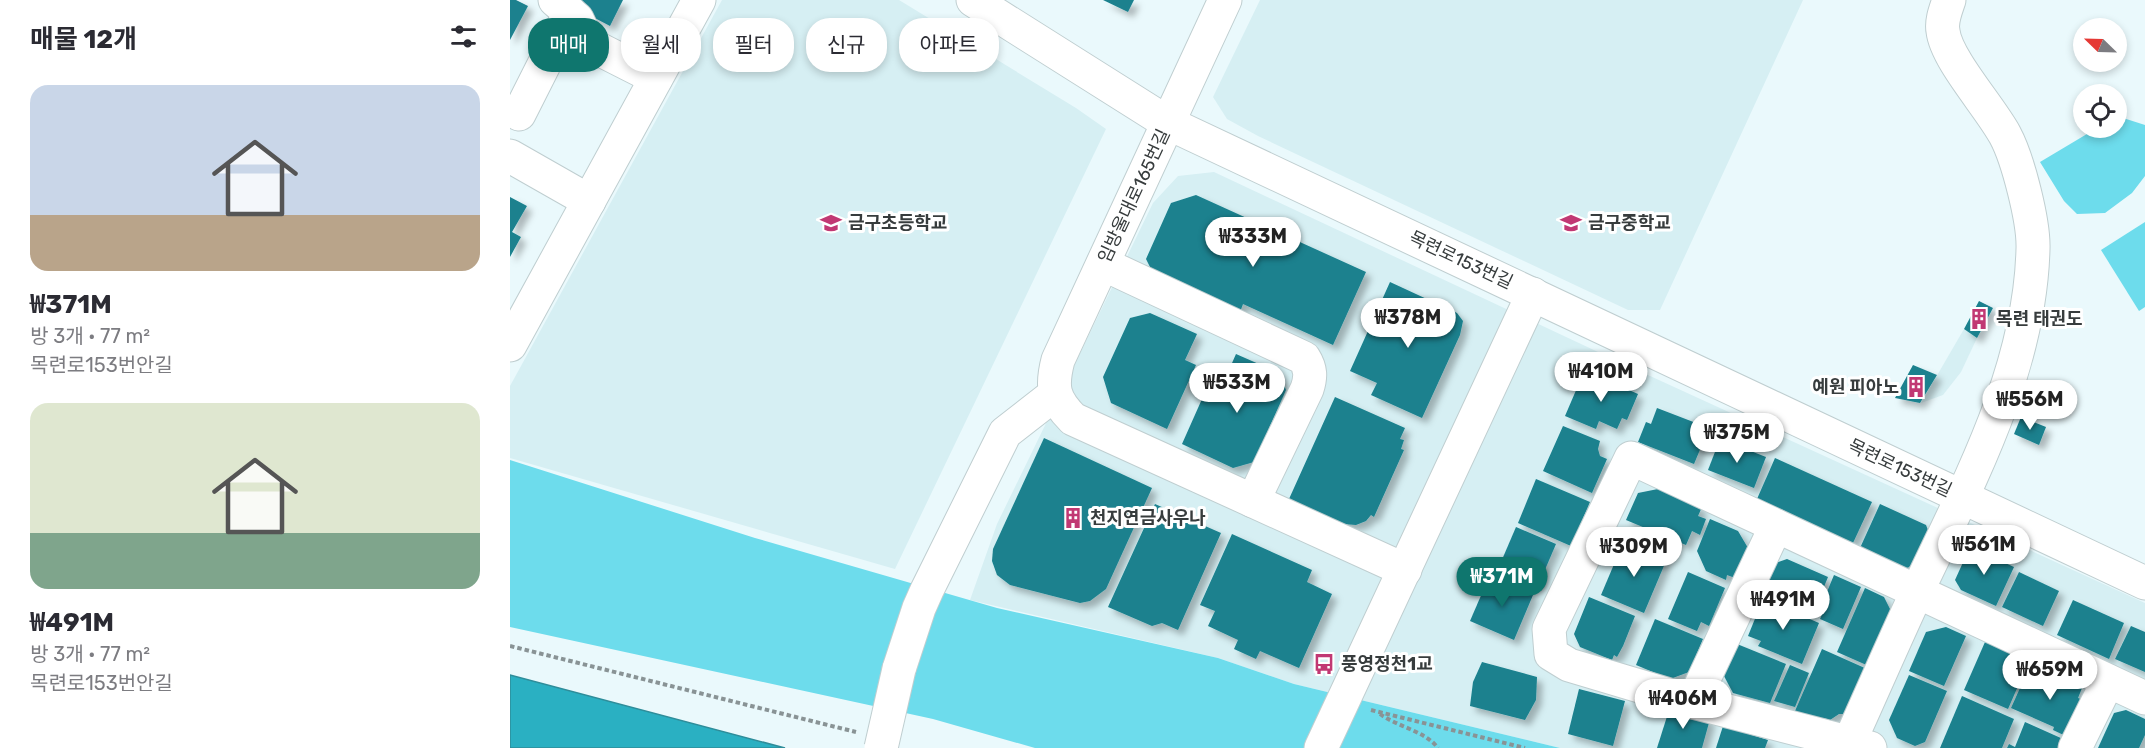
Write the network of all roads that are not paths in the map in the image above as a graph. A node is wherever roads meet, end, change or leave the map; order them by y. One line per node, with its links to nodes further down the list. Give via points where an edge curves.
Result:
1 (699, 0): 6 (street)
2 (973, 0): 8 (street, 목련로153번길)
3 (1225, 0): 8 (street, 임방울대로165번길)
4 (1949, 0): 15 (street, via 1942,30 1948,48 2005,136 2018,169 2033,247 2026,312 2011,376)
5 (563, 6): 6 (street, via 577,19 589,44); 7 (street)
6 (656, 78): 10 (street)
7 (519, 114)
8 (1168, 123): 11 (street, 임방울대로165번길); 12 (street, 목련로153번길)
9 (510, 156): 10 (street)
10 (589, 201): 13 (street)
11 (1103, 264): 14 (street, 임방울대로165번길, via 1058,360 1053,378); 16 (street, via 1304,358 1311,376 1307,389)
12 (1533, 294): 15 (street, 목련로153번길); 18 (street)
13 (510, 345)
14 (1055, 394): 16 (street, via 1073,419); 24 (street, bridge, via 1005,433 919,608)
15 (1962, 498): 19 (street, 목련로153번길); 20 (street, 목련로153번길)
16 (1253, 501): 18 (street)
17 (1776, 526): 20 (street); 23 (street); 23 (street, via 1631,458 1549,629 1551,654 1569,665)
18 (1405, 570): 26 (street)
19 (2145, 583)
20 (1918, 591): 21 (street); 25 (street, 목련로153번길)
21 (2108, 681): 22 (street); 27 (street)
22 (2145, 698)
23 (1693, 702): 25 (street)
24 (871, 741)
25 (1860, 745)
26 (1322, 748)
27 (2075, 748)

